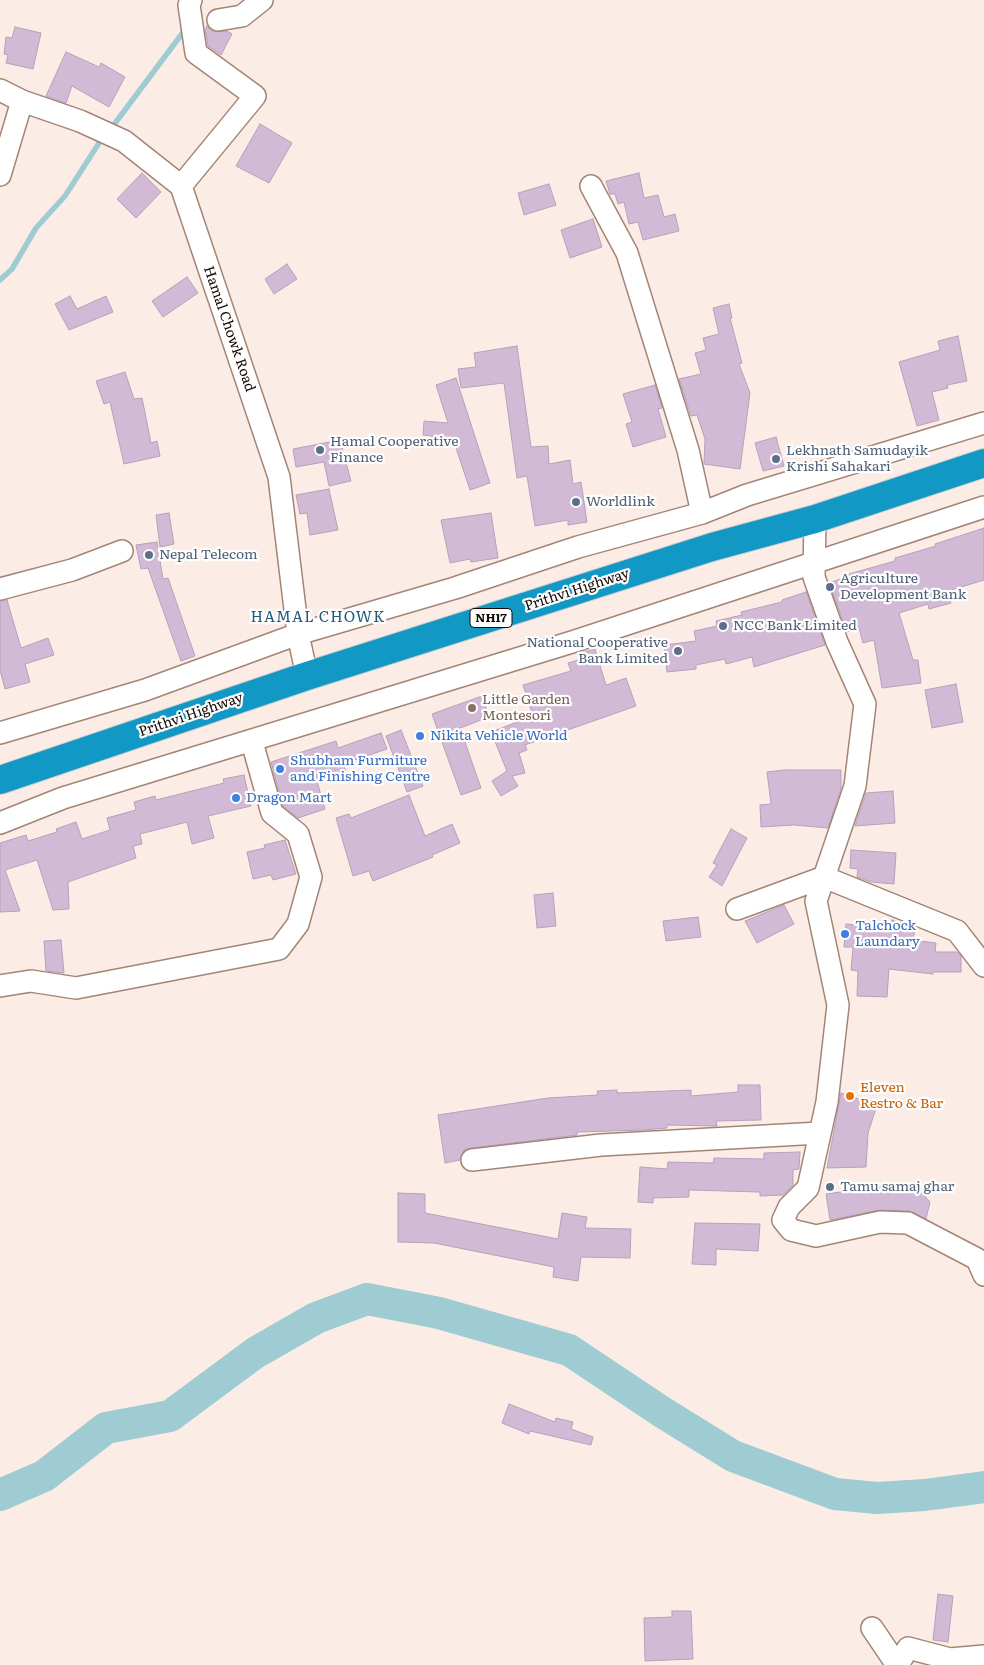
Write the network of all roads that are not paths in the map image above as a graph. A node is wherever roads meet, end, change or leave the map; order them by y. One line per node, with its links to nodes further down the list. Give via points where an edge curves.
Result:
1 (191, 0): 7 (street, via 196,53 255,96)
2 (262, 0): 3 (street, via 242,16)
3 (218, 20)
4 (0, 90): 5 (street)
5 (22, 101): 6 (street); 7 (street, via 80,121 124,141)
6 (0, 175)
7 (181, 186): 17 (street, Hamal Chowk Road, via 279,477)
8 (591, 186): 12 (street, via 627,252 688,450)
9 (984, 422): 12 (street, via 756,492)
10 (984, 463): 13 (highway, Prithvi Highway / NH17)
11 (984, 507): 15 (street)
12 (702, 513): 17 (street)
13 (816, 519): 15 (street); 18 (highway, Prithvi Highway / NH17, via 712,547)
14 (122, 550): 16 (street, via 72,570)
15 (814, 564): 20 (street); 23 (street, via 814,577 837,642 865,704 855,786)
16 (0, 589)
17 (298, 634): 18 (street, Hamal Chowk Road); 19 (street, via 145,690)
18 (307, 676): 21 (highway, Prithvi Highway / NH17)
19 (0, 733)
20 (252, 742): 22 (street, via 64,798); 26 (street, via 272,813 298,834 311,877 298,924 279,949 76,988 31,981)
21 (0, 780)
22 (0, 823)
23 (824, 877): 24 (street); 25 (street, via 957,930); 27 (street, via 816,901 838,1005 827,1102)
24 (736, 909)
25 (984, 966)
26 (0, 986)
27 (820, 1133): 28 (street, via 601,1145); 29 (street, via 808,1188 788,1208 783,1220 791,1230 816,1236 880,1222 908,1223 977,1259)
28 (472, 1160)
29 (984, 1275)
30 (872, 1628): 32 (street)
31 (984, 1656): 32 (street, via 950,1659 908,1648)
32 (898, 1665)

